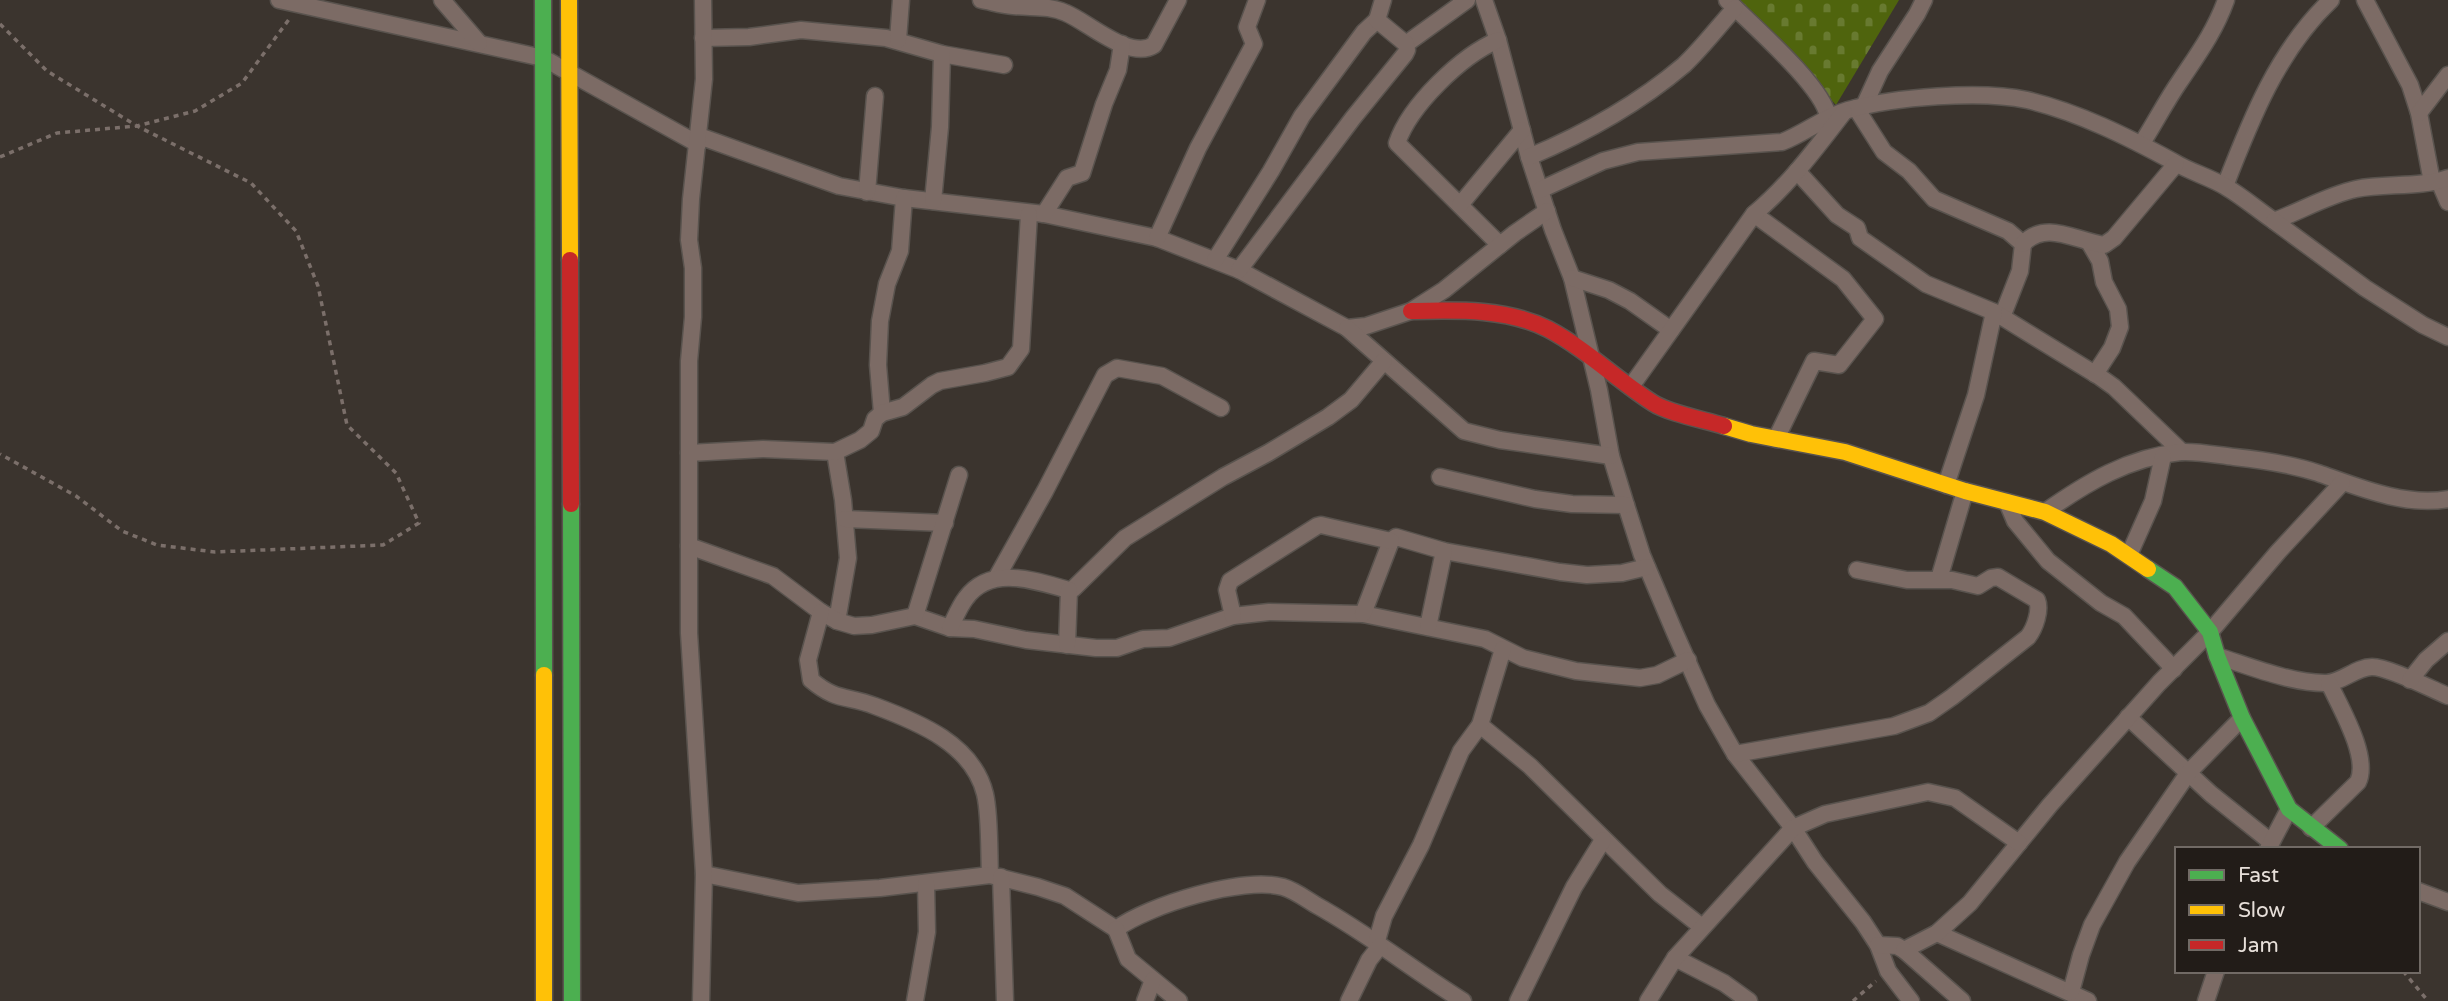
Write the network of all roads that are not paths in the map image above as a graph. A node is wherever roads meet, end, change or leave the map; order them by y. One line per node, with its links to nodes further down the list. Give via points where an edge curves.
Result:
1 (279, 0): 23 (street)
2 (442, 0): 23 (street)
3 (542, 0): 27 (main road)
4 (569, 0): 29 (main road)
5 (703, 0): 20 (street)
6 (901, 0): 21 (street)
7 (981, 0): 17 (street, via 1013,6)
8 (1178, 0): 24 (street, via 1154,45 1142,49)
9 (1257, 0): 53 (street, via 1247,27 1254,44 1198,148)
10 (1383, 0): 19 (street)
11 (1467, 0): 25 (street)
12 (1484, 0): 22 (street)
13 (1924, 0): 32 (street)
14 (2226, 0): 37 (street, via 2203,48)
15 (2331, 0): 42 (street, via 2278,66)
16 (2365, 0): 33 (street, via 2404,72)
17 (1048, 3): 24 (street)
18 (1731, 4): 34 (street, via 1786,58 1821,99); 38 (street, via 1685,64 1637,100)
19 (1377, 20): 25 (street); 57 (street, via 1302,116)
20 (703, 38): 21 (street, via 801,30); 36 (street)
21 (898, 40): 26 (street)
22 (1497, 40): 35 (street); 48 (street, via 1446,75 1424,99 1397,143)
23 (479, 43): 27 (street)
24 (1122, 44): 50 (street, via 1118,70 1082,173 1067,178)
25 (1406, 44): 58 (street, via 1405,54)
26 (942, 54): 28 (street); 46 (street)
27 (543, 58): 29 (street); 141 (main road)
28 (1004, 65)
29 (569, 73): 36 (street); 142 (main road)
30 (2448, 75): 33 (street)
31 (875, 96): 44 (street)
32 (1855, 108): 34 (street); 37 (street, via 1915,97 2027,100); 40 (street); 55 (street, via 1884,152 1934,199 2008,231)
33 (2420, 113): 41 (street)
34 (1828, 117): 43 (street, via 1782,142 1638,152 1603,161)
35 (1522, 130): 38 (street); 48 (street)
36 (698, 140): 44 (street); 74 (street, via 689,240 693,268)
37 (2142, 143): 39 (street)
38 (1530, 157): 43 (street)
39 (2176, 164): 42 (street); 54 (street, via 2114,239 2104,245)
40 (1797, 172): 51 (street); 61 (street, via 1837,215 1857,228 1860,238 1926,284)
41 (2440, 181): 47 (street); 52 (street, via 2338,193)
42 (2225, 186): 52 (street)
43 (1540, 190): 49 (street)
44 (867, 192): 45 (street)
45 (905, 198): 46 (street); 70 (street, via 900,251 880,321)
46 (933, 201): 50 (street)
47 (2448, 202)
48 (1460, 205): 56 (street)
49 (1547, 211): 56 (street); 59 (street)
50 (1037, 214): 53 (street); 70 (street, via 1021,349 1015,360 985,373 940,381 903,407)
51 (1754, 214): 63 (street); 71 (street, via 1843,279 1875,319 1839,365 1814,361)
52 (2274, 221): 64 (street, via 2365,288)
53 (1157, 238): 57 (street)
54 (2088, 242): 55 (street, via 2045,230 2031,234); 67 (street, via 2101,261 2120,327)
55 (2023, 244): 61 (street, via 2020,271)
56 (1500, 245): 60 (street)
57 (1215, 260): 58 (street)
58 (1239, 270): 62 (street)
59 (1572, 278): 63 (street, via 1630,301); 65 (street)
60 (1411, 312): 62 (street); 65 (main road, via 1500,313 1546,328)
61 (1998, 315): 67 (street); 80 (street)
62 (1347, 328): 66 (street)
63 (1671, 330): 68 (street)
64 (2448, 337)
65 (1590, 355): 68 (main road); 75 (street)
66 (1384, 362): 75 (street, via 1464,431); 96 (street, via 1351,400 1328,417 1125,538)
67 (2095, 374): 73 (street)
68 (1632, 385): 71 (main road, via 1655,405)
69 (1220, 408): 94 (street, via 1162,376 1118,368 1105,375)
70 (882, 413): 72 (street, via 871,431)
71 (1776, 439): 80 (main road, via 1845,452)
72 (835, 452): 74 (street, via 748,449); 86 (street)
73 (2182, 452): 76 (street); 79 (street, via 2284,464)
74 (689, 453): 89 (street)
75 (1611, 456): 84 (street)
76 (2163, 456): 85 (street, via 2097,477); 91 (street, via 2153,501)
77 (959, 475): 87 (street)
78 (1440, 477): 84 (street, via 1535,499)
79 (2342, 483): 82 (street, via 2411,499); 104 (street)
80 (1946, 485): 81 (main road)
81 (1965, 491): 83 (main road); 95 (street)
82 (2448, 499)
83 (2007, 502): 85 (main road); 110 (street, via 2015,521 2048,561 2124,616)
84 (1626, 505): 92 (street)
85 (2045, 512): 91 (main road)
86 (845, 519): 87 (street); 101 (street, via 848,558)
87 (945, 523): 99 (street)
88 (1391, 541): 90 (street, via 1396,537); 98 (street); 100 (street, via 1317,526 1230,581 1227,590)
89 (689, 546): 97 (street, via 773,576); 126 (street)
90 (1444, 551): 92 (street, via 1587,575); 102 (street)
91 (2129, 555): 104 (main road, via 2175,587)
92 (1647, 567): 109 (street)
93 (1857, 570): 95 (street)
94 (997, 577): 96 (street, via 1028,579); 103 (street, via 966,597)
95 (1939, 579): 117 (street, via 1978,586 1995,577 2009,583 2039,603 2032,632 1929,713 1894,726)
96 (1069, 590): 106 (street)
97 (821, 612): 101 (street); 127 (street, via 808,660 811,680 838,698 873,705 954,745 974,768 985,794)
98 (1363, 614): 100 (street); 102 (street)
99 (915, 616): 101 (street, via 872,625); 103 (street)
100 (1233, 616): 106 (street, via 1169,638 1143,639 1117,648)
101 (837, 621)
102 (1428, 626): 107 (street, via 1485,639)
103 (950, 628): 106 (street)
104 (2210, 632): 108 (main road); 110 (street)
105 (2448, 641): 111 (street)
106 (1067, 645)
107 (1503, 649): 109 (street, via 1554,667 1640,678); 116 (street)
108 (2217, 656): 112 (street); 115 (main road)
109 (1688, 660): 117 (street)
110 (2174, 669): 114 (street)
111 (2410, 680): 112 (street, via 2372,667); 113 (street)
112 (2329, 683): 121 (street, via 2353,735 2361,772 2358,782)
113 (2448, 696)
114 (2128, 717): 118 (street); 123 (street)
115 (2242, 718): 118 (street); 119 (main road)
116 (1480, 725): 122 (street, via 1530,766); 134 (street, via 1461,751 1421,845 1384,916)
117 (1735, 754): 120 (street)
118 (2189, 772): 124 (street); 140 (street, via 2127,862 2092,925)
119 (2289, 808): 121 (main road); 124 (street)
120 (1793, 828): 123 (street, via 1825,814 1928,792 1955,798); 131 (street); 135 (street)
121 (2311, 828): 125 (main road)
122 (1603, 840): 131 (street); 150 (street, via 1574,887)
123 (2019, 843): 133 (street, via 1970,903)
124 (2270, 846)
125 (2337, 847)
126 (704, 874): 128 (street, via 798,892); 143 (street)
127 (996, 876): 128 (street); 132 (street, via 1065,896); 145 (street)
128 (926, 883): 144 (street, via 927,932)
129 (2420, 892): 130 (street)
130 (2448, 902)
131 (1702, 927): 137 (street)
132 (1116, 929): 134 (street, via 1156,907 1258,885 1284,887); 139 (street, via 1128,958)
133 (1937, 933): 136 (street); 140 (street)
134 (1378, 945): 148 (street); 149 (street)
135 (1878, 945): 136 (street); 153 (street, via 1888,971)
136 (1903, 950): 154 (street)
137 (1675, 958): 151 (street); 152 (street)
138 (2215, 973): 156 (street)
139 (1153, 980): 146 (street); 147 (street)
140 (2071, 992): 155 (street)
141 (544, 1001)
142 (572, 1001)
143 (701, 1001)
144 (915, 1001)
145 (1005, 1001)
146 (1145, 1001)
147 (1179, 1001)
148 (1349, 1001)
149 (1463, 1001)
150 (1518, 1001)
151 (1648, 1001)
152 (1749, 1001)
153 (1911, 1001)
154 (1962, 1001)
155 (2088, 1001)
156 (2206, 1001)

